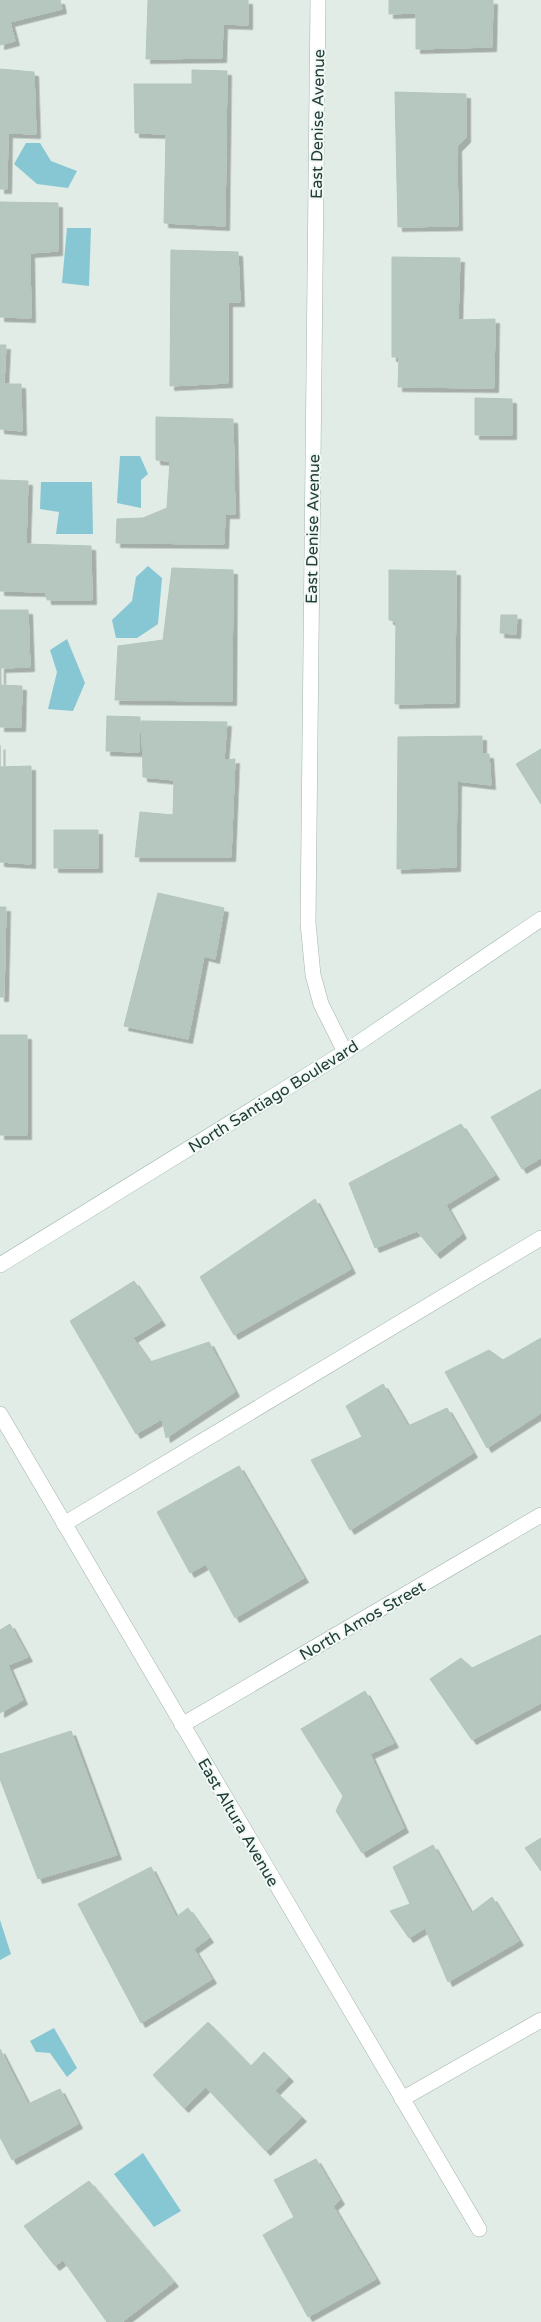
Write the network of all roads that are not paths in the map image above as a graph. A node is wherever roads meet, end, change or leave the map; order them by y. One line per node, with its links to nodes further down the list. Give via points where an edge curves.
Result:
1 (318, 0): 3 (street, East Denise Avenue, via 308,923 313,975 321,1004)
2 (541, 919): 3 (street, North Santiago Boulevard)
3 (345, 1052): 5 (street, North Santiago Boulevard)
4 (541, 1238): 8 (street)
5 (0, 1265)
6 (0, 1414): 8 (street, East Altura Avenue)
7 (541, 1515): 9 (street, North Amos Street)
8 (64, 1524): 9 (street, East Altura Avenue)
9 (182, 1725): 11 (street, East Altura Avenue)
10 (541, 2020): 11 (street)
11 (402, 2099): 12 (street, East Altura Avenue)
12 (478, 2229)

